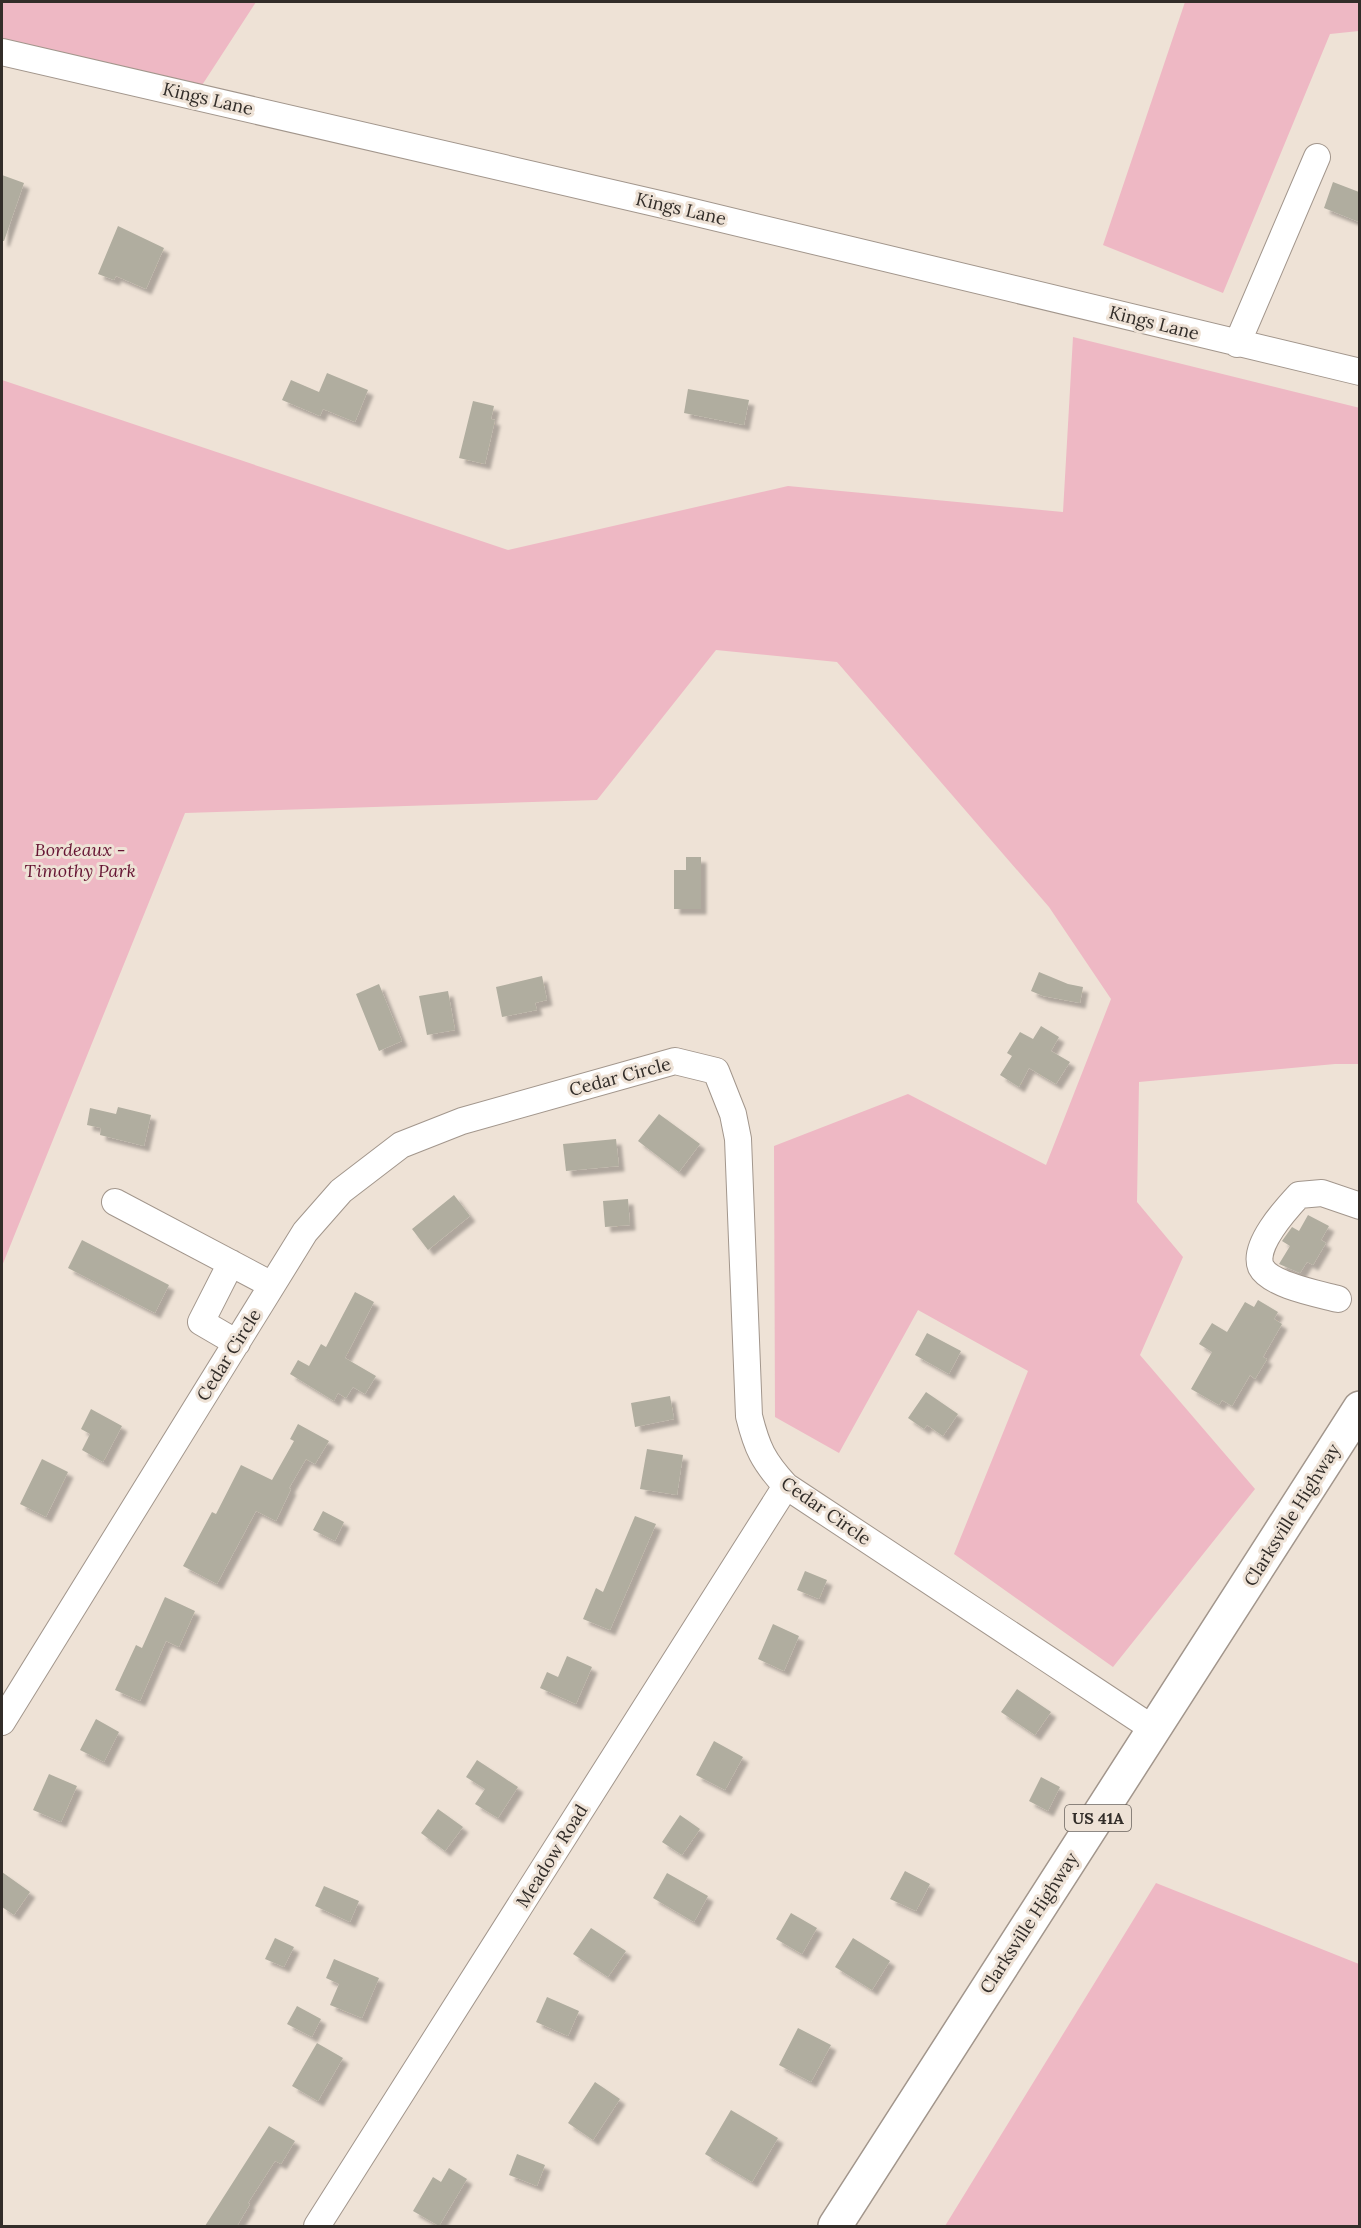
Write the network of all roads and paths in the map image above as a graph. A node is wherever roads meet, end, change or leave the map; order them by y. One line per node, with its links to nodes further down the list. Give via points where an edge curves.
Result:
1 (2, 52): 3 (street, Kings Lane, via 668,206)
2 (1317, 157): 3 (street)
3 (1237, 344): 4 (street, Kings Lane)
4 (1359, 372)
5 (116, 1202): 7 (street)
6 (1359, 1206): 9 (street, via 1322,1193 1299,1195 1282,1214 1259,1257 1262,1269 1275,1279)
7 (231, 1263): 8 (street); 10 (street, via 201,1322)
8 (272, 1285): 10 (street, Cedar Circle); 12 (street, Cedar Circle, via 305,1232 341,1191 401,1145 462,1121 675,1061 716,1071 738,1139 749,1416 762,1456)
9 (1338, 1299)
10 (237, 1343): 13 (street, Cedar Circle)
11 (1359, 1408): 14 (main road, Clarksville Highway / US 41A)
12 (786, 1486): 14 (street, Cedar Circle); 15 (street, Meadow Road)
13 (2, 1722)
14 (1155, 1730): 16 (main road, Clarksville Highway / US 41A)
15 (317, 2226)
16 (835, 2226)

